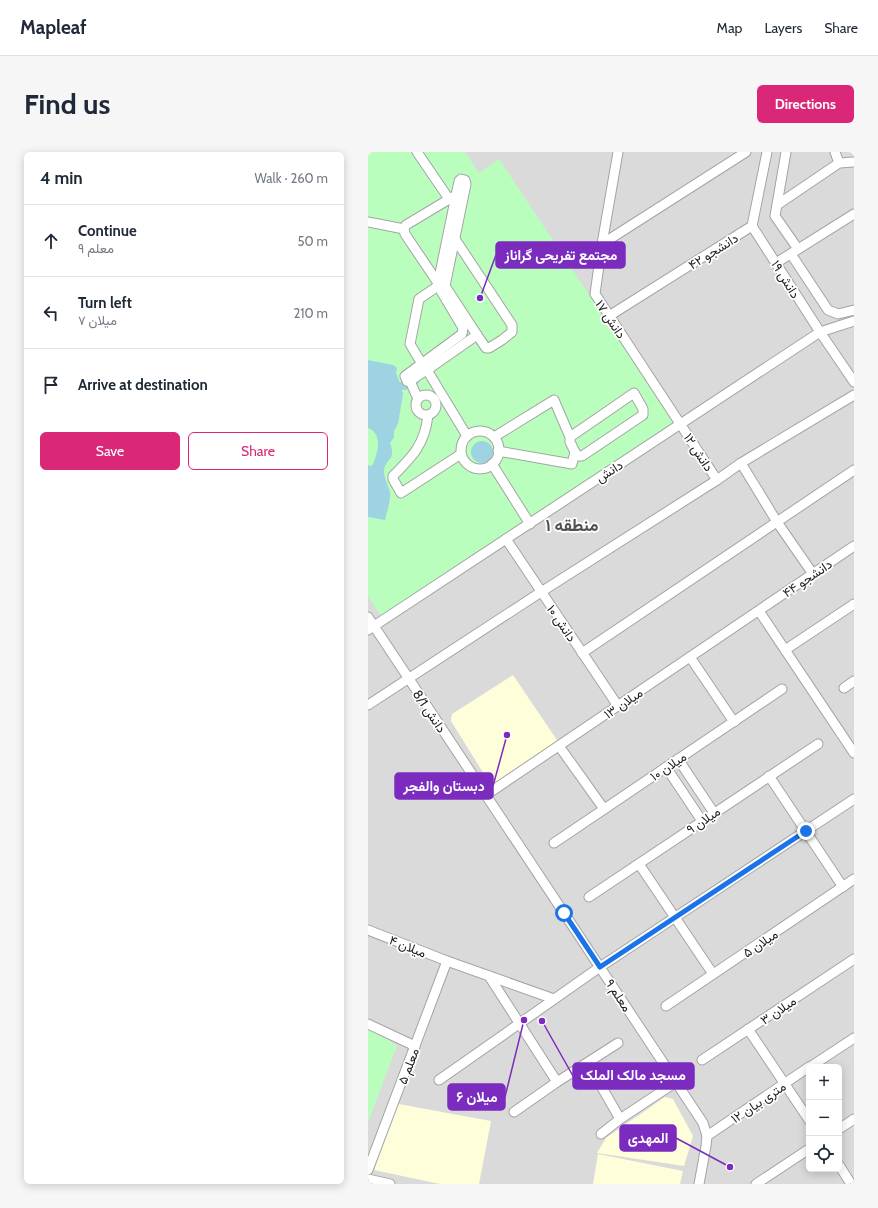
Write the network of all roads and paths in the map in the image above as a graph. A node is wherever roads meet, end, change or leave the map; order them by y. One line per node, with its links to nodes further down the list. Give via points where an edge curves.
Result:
1 (417, 152): 9 (street)
2 (618, 152): 16 (street, دانش ۱۷)
3 (746, 152): 16 (street)
4 (767, 152): 13 (street, دانشجو ۴۲)
5 (786, 152): 10 (street)
6 (835, 152): 8 (street)
7 (854, 162): 8 (street)
8 (840, 163): 10 (street)
9 (453, 197): 14 (street, via 406,225); 15 (street, via 461,179 465,180); 19 (street)
10 (777, 205): 17 (street, via 775,216)
11 (854, 214): 17 (street)
12 (368, 222): 14 (street)
13 (752, 226): 18 (street, دانش ۱۹); 21 (street, دانشجو ۴۲)
14 (404, 229): 19 (street)
15 (455, 239): 24 (street, via 445,286); 24 (street, via 512,325 512,332 489,348 486,348)
16 (602, 244): 21 (street, دانش ۱۷, via 595,294)
17 (795, 252): 18 (street); 20 (street, via 828,310 838,314)
18 (776, 263): 23 (street, دانش ۱۹)
19 (438, 285): 25 (street, via 419,299 410,344); 25 (street, via 464,331)
20 (854, 310)
21 (609, 316): 32 (street, دانش ۱۷)
22 (854, 321): 23 (street, دانش)
23 (820, 332): 28 (street, دانش ۱۹); 32 (street, دانش)
24 (477, 335): 26 (street)
25 (422, 364): 27 (street, via 406,376 407,381)
26 (432, 367): 27 (street); 33 (street, via 427,370 429,376)
27 (410, 381): 30 (street)
28 (854, 382)
29 (854, 395): 39 (street)
30 (418, 399): 31 (street, via 418,410); 31 (street, via 427,396 435,402 435,408)
31 (428, 415): 38 (street, via 423,440 393,476 401,493)
32 (681, 424): 42 (street, دانش ۱۲); 44 (street, دانش)
33 (467, 436): 34 (street, via 478,431); 38 (street, via 463,441)
34 (494, 437): 35 (street, via 554,400); 36 (street)
35 (570, 437): 37 (street); 37 (street, via 634,393 644,409 643,415 582,456 577,456)
36 (498, 451): 37 (street, via 572,464); 40 (street)
37 (575, 452)
38 (461, 454): 40 (street, via 468,465 474,468 487,468)
39 (741, 463): 42 (street); 43 (street)
40 (492, 464): 44 (street)
41 (854, 470): 43 (street)
42 (717, 480): 48 (street)
43 (777, 522): 47 (street); 54 (street)
44 (530, 524): 45 (street, دانش)
45 (506, 540): 48 (street, دانش ۱۰); 52 (street, دانش)
46 (854, 546): 47 (street, دانشجو ۴۴)
47 (813, 574): 50 (street, دانشجو ۴۴)
48 (541, 592): 54 (street, دانش ۱۰); 56 (street)
49 (854, 604): 53 (street)
50 (759, 611): 53 (street); 55 (street, میلان ۱۳)
51 (368, 617): 52 (street, دانش 8/1)
52 (371, 628): 56 (street, دانش 8/1)
53 (786, 650): 65 (street)
54 (582, 652): 61 (street, دانش ۱۰)
55 (690, 657): 61 (street, میلان ۱۳); 62 (street)
56 (408, 678): 60 (street); 69 (street, دانش 8/1)
57 (854, 681): 58 (street)
58 (844, 688)
59 (782, 689): 62 (street, میلان ۱۰)
60 (368, 705)
61 (618, 706): 64 (street, میلان ۱۳)
62 (734, 722): 66 (street, میلان ۱۰)
63 (818, 744): 68 (street, میلان ۹)
64 (560, 746): 69 (street, میلان ۱۳); 71 (street)
65 (854, 753)
66 (678, 759): 67 (street, میلان ۱۰); 72 (street)
67 (666, 767): 71 (street, میلان ۱۰); 73 (street)
68 (769, 776): 72 (street, میلان ۹); 74 (street)
69 (486, 795): 84 (street, معلم ۹)
70 (854, 799): 74 (street)
71 (604, 809): 75 (street, میلان ۱۰)
72 (714, 814): 73 (street, میلان ۹)
73 (702, 821): 76 (street, میلان ۹)
74 (806, 831): 78 (street); 80 (street)
75 (554, 843)
76 (639, 864): 79 (street, میلان ۹); 80 (street)
77 (854, 879): 78 (street, میلان ۵)
78 (843, 887): 85 (street, میلان ۵)
79 (588, 897)
80 (675, 917): 84 (street); 85 (street)
81 (368, 930): 83 (street, میلان ۴)
82 (854, 959): 91 (street, میلان ۳)
83 (447, 961): 86 (street, میلان ۴); 94 (street, معلم ۵)
84 (600, 967): 87 (street); 101 (street, معلم ۹)
85 (713, 974): 88 (street, میلان ۵)
86 (489, 976): 87 (street, میلان ۴); 89 (street)
87 (554, 999): 89 (street)
88 (666, 1006)
89 (520, 1023): 99 (street); 100 (street)
90 (368, 1024): 94 (street)
91 (748, 1029): 95 (street, میلان ۳); 102 (street)
92 (854, 1038): 97 (street, ۱۲ متری بیان)
93 (618, 1043): 96 (street)
94 (415, 1046): 111 (street, معلم ۵)
95 (702, 1060)
96 (588, 1063): 100 (street); 105 (street)
97 (814, 1064)
98 (806, 1069): 102 (street, ۱۲ متری بیان)
99 (439, 1080)
100 (557, 1082): 103 (street)
101 (676, 1082): 105 (street); 109 (street, معلم ۹, via 703,1123)
102 (785, 1084): 104 (street); 109 (street, ۱۲ متری بیان)
103 (514, 1112)
104 (806, 1116)
105 (620, 1119): 108 (street)
106 (854, 1119): 107 (street)
107 (842, 1127)
108 (601, 1134)
109 (707, 1136): 115 (street)
110 (806, 1151): 116 (street)
111 (368, 1170)
112 (842, 1170): 117 (street)
113 (368, 1180): 114 (street)
114 (390, 1184)
115 (698, 1184)
116 (756, 1184)
117 (851, 1184)

